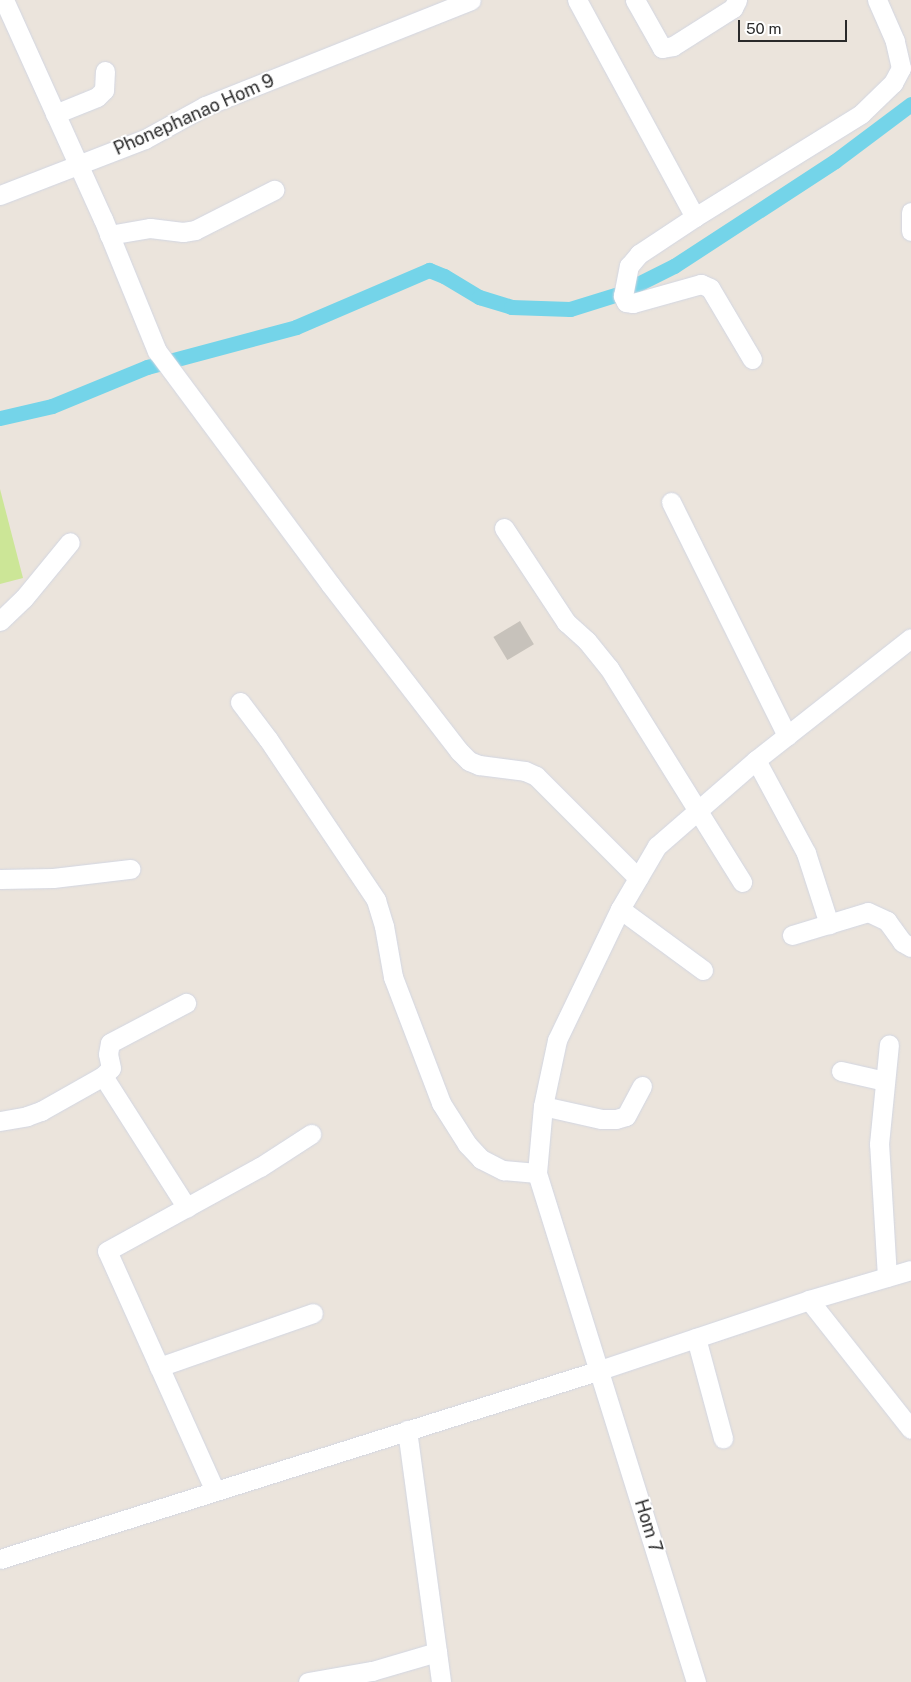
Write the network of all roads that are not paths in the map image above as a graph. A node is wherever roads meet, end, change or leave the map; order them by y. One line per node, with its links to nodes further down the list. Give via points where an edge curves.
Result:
1 (4, 0): 8 (street)
2 (472, 0): 9 (street, Phonephanao Hom 9, via 205,106 146,139)
3 (577, 0): 13 (street)
4 (635, 0): 5 (street, via 662,48 673,46 733,8)
5 (736, 0)
6 (877, 0): 13 (street, via 895,41 901,68 893,83 861,114)
7 (105, 71): 8 (street, via 104,90 97,97)
8 (56, 114): 9 (street)
9 (78, 165): 11 (street, Phonephanao Hom 9); 15 (street)
10 (274, 190): 15 (street, via 195,230 183,232 150,228)
11 (0, 195)
12 (911, 212): 14 (street)
13 (695, 217): 16 (street, via 639,254 629,266 623,296 626,302 633,303 701,284 710,288)
14 (911, 231)
15 (109, 235): 27 (street, via 157,352 336,592 464,756 479,766 525,771 536,776)
16 (752, 359)
17 (671, 502): 23 (street)
18 (504, 528): 25 (street, via 566,622 609,668)
19 (70, 542): 20 (street, via 24,598)
20 (0, 621)
21 (911, 638): 23 (street)
22 (240, 702): 44 (street, via 376,900 393,978 441,1103 451,1119 481,1159 503,1170)
23 (786, 736): 24 (street)
24 (756, 760): 25 (street); 31 (street, via 806,853)
25 (696, 810): 27 (street, via 657,846); 29 (street)
26 (130, 869): 28 (street, via 53,878)
27 (638, 878): 30 (street)
28 (0, 879)
29 (742, 882)
30 (620, 909): 34 (street); 41 (street, via 557,1040)
31 (829, 924): 32 (street); 33 (street, via 868,912 887,921 902,942)
32 (792, 935)
33 (911, 947)
34 (703, 970)
35 (186, 1003): 38 (street, via 110,1043 111,1068)
36 (888, 1044): 39 (street)
37 (841, 1072): 39 (street)
38 (103, 1076): 42 (street, via 42,1111); 45 (street)
39 (885, 1081): 47 (street, via 879,1144)
40 (642, 1086): 41 (street, via 626,1116 616,1119 601,1119)
41 (543, 1106): 44 (street)
42 (0, 1121)
43 (311, 1134): 45 (street)
44 (537, 1173): 52 (street, Hom 7)
45 (187, 1208): 51 (street, via 107,1252)
46 (911, 1270): 47 (street)
47 (887, 1277): 48 (street)
48 (809, 1300): 50 (street); 53 (street)
49 (313, 1313): 51 (street)
50 (696, 1338): 52 (street); 55 (street)
51 (159, 1367): 56 (street)
52 (600, 1370): 54 (street); 61 (street, Hom 7)
53 (911, 1429)
54 (407, 1430): 56 (street); 58 (street)
55 (723, 1438)
56 (215, 1491): 57 (street)
57 (0, 1559)
58 (436, 1652): 59 (street, via 372,1671); 60 (street)
59 (308, 1682)
60 (441, 1682)
61 (696, 1682)

